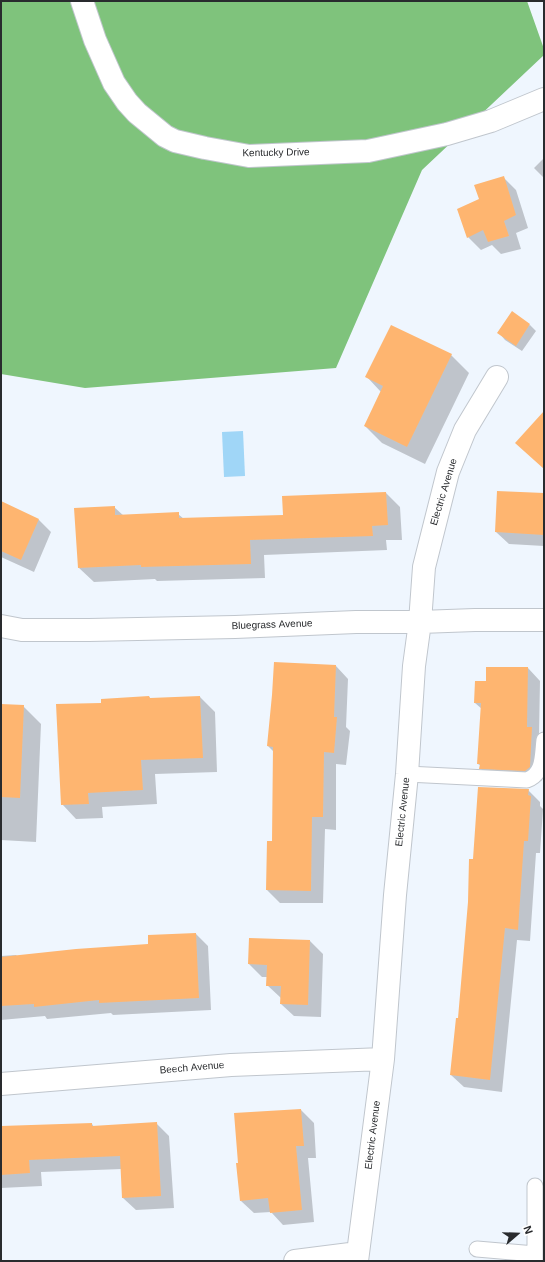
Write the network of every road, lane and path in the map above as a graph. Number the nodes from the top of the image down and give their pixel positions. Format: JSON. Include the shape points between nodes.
{"nodes":[{"id":1,"x":82,"y":1,"type":"edge"},
{"id":2,"x":544,"y":99,"type":"edge"},
{"id":3,"x":497,"y":377,"type":"dead end"},
{"id":4,"x":544,"y":620,"type":"edge"},
{"id":5,"x":420,"y":622,"type":"junction"},
{"id":6,"x":1,"y":626,"type":"edge"},
{"id":7,"x":544,"y":740,"type":"edge"},
{"id":8,"x":407,"y":774,"type":"junction"},
{"id":9,"x":383,"y":1058,"type":"junction"},
{"id":10,"x":1,"y":1084,"type":"edge"},
{"id":11,"x":535,"y":1186,"type":"dead end"},
{"id":12,"x":476,"y":1249,"type":"dead end"},
{"id":13,"x":358,"y":1257,"type":"edge"},
{"id":14,"x":535,"y":1258,"type":"edge"},
{"id":15,"x":295,"y":1261,"type":"edge"}],
"edges":[{"from":1,"to":2,"type":"street","name":"Kentucky Drive","via":[[95,40],[114,83],[127,102],[165,136],[205,148],[249,156],[368,151],[447,134],[491,121]]},
{"from":3,"to":5,"type":"street","name":"Electric Avenue","via":[[465,430],[448,472],[424,567]]},
{"from":4,"to":5,"type":"street","name":"Bluegrass Avenue"},
{"from":5,"to":6,"type":"street","name":"Bluegrass Avenue","via":[[81,630],[22,630]]},
{"from":5,"to":8,"type":"street","name":"Electric Avenue","via":[[414,666]]},
{"from":7,"to":8,"type":"lane","via":[[540,768],[534,778],[527,780]]},
{"from":8,"to":9,"type":"street","name":"Electric Avenue"},
{"from":9,"to":10,"type":"street","name":"Beech Avenue","via":[[231,1065]]},
{"from":9,"to":13,"type":"street","name":"Electric Avenue"},
{"from":11,"to":14,"type":"lane"},
{"from":12,"to":14,"type":"lane"},
{"from":13,"to":15,"type":"street"}]}
